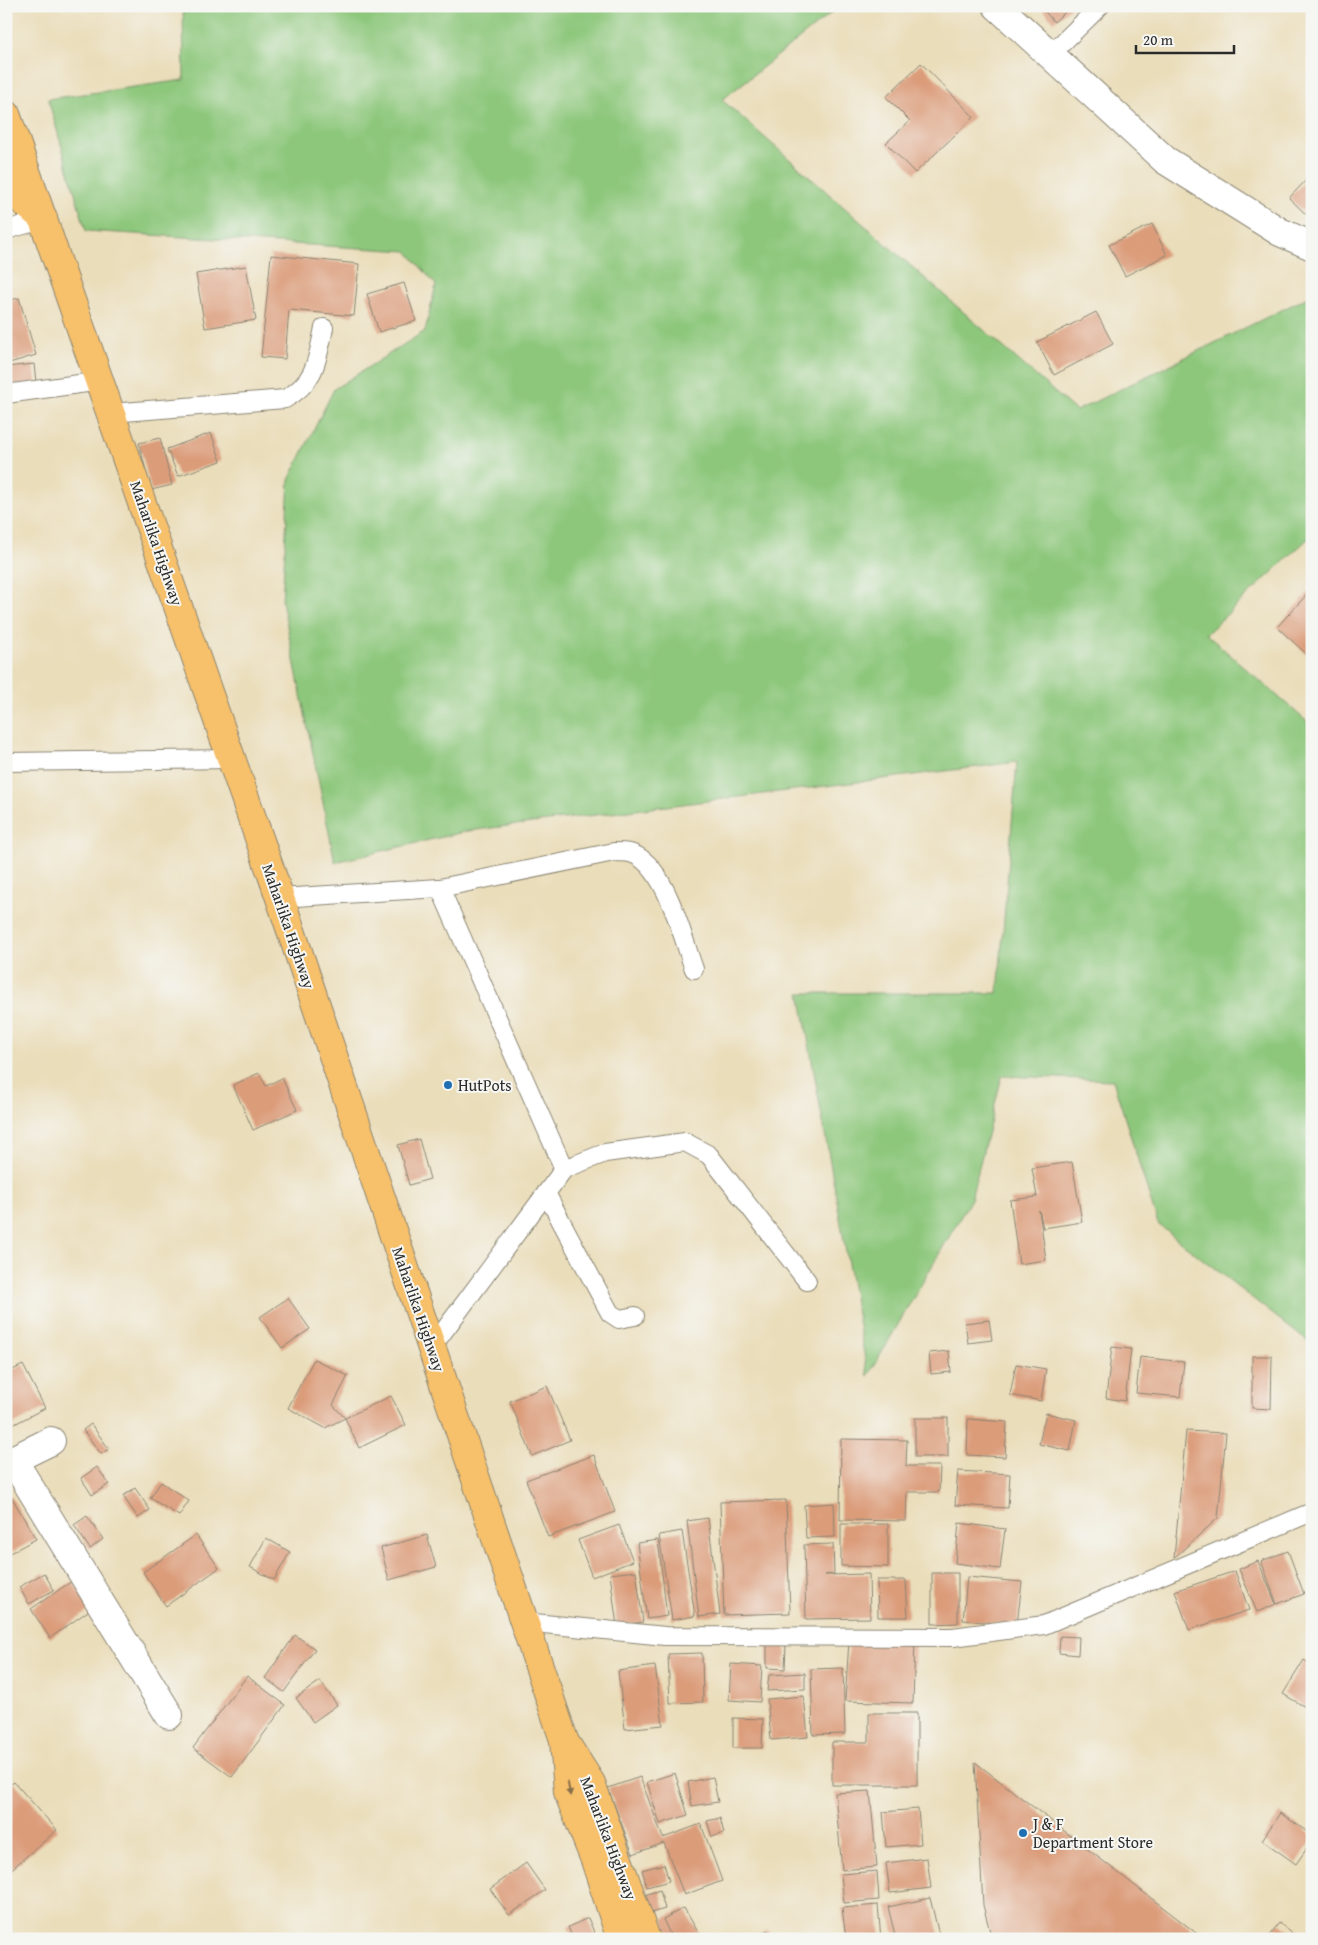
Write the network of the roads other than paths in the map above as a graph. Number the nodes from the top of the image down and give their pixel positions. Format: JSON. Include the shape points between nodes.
{"nodes":[{"id":1,"x":997,"y":6,"type":"edge"},
{"id":2,"x":1100,"y":6,"type":"edge"},
{"id":3,"x":1050,"y":55,"type":"junction"},
{"id":4,"x":6,"y":114,"type":"edge"},
{"id":5,"x":6,"y":187,"type":"edge"},
{"id":6,"x":45,"y":219,"type":"junction"},
{"id":7,"x":6,"y":230,"type":"edge"},
{"id":8,"x":1312,"y":246,"type":"edge"},
{"id":9,"x":324,"y":328,"type":"dead end"},
{"id":10,"x":101,"y":382,"type":"junction"},
{"id":11,"x":6,"y":394,"type":"edge"},
{"id":12,"x":112,"y":413,"type":"junction"},
{"id":13,"x":232,"y":758,"type":"junction"},
{"id":14,"x":6,"y":762,"type":"edge"},
{"id":15,"x":440,"y":888,"type":"junction"},
{"id":16,"x":280,"y":898,"type":"junction"},
{"id":17,"x":694,"y":969,"type":"dead end"},
{"id":18,"x":564,"y":1169,"type":"junction"},
{"id":19,"x":546,"y":1193,"type":"junction"},
{"id":20,"x":807,"y":1281,"type":"dead end"},
{"id":21,"x":635,"y":1316,"type":"dead end"},
{"id":22,"x":432,"y":1347,"type":"junction"},
{"id":23,"x":51,"y":1441,"type":"dead end"},
{"id":24,"x":9,"y":1462,"type":"edge"},
{"id":25,"x":1312,"y":1512,"type":"edge"},
{"id":26,"x":524,"y":1622,"type":"junction"},
{"id":27,"x":169,"y":1715,"type":"dead end"},
{"id":28,"x":564,"y":1740,"type":"junction"},
{"id":29,"x":621,"y":1939,"type":"edge"},
{"id":30,"x":646,"y":1939,"type":"edge"}],
"edges":[{"from":1,"to":3,"type":"street"},
{"from":2,"to":3,"type":"lane"},
{"from":3,"to":8,"type":"street","via":[[1165,160],[1280,232]]},
{"from":4,"to":6,"type":"highway","name":"Maharlika Highway"},
{"from":5,"to":6,"type":"highway"},
{"from":6,"to":7,"type":"lane"},
{"from":6,"to":10,"type":"highway","name":"Maharlika Highway"},
{"from":9,"to":12,"type":"lane","via":[[314,372],[301,390],[285,399]]},
{"from":10,"to":11,"type":"lane"},
{"from":10,"to":12,"type":"highway","name":"Maharlika Highway"},
{"from":12,"to":13,"type":"highway","name":"Maharlika Highway"},
{"from":13,"to":14,"type":"lane"},
{"from":13,"to":16,"type":"highway","name":"Maharlika Highway"},
{"from":15,"to":16,"type":"lane"},
{"from":15,"to":17,"type":"lane","via":[[614,852],[631,853],[648,864],[668,895]]},
{"from":15,"to":18,"type":"lane"},
{"from":16,"to":22,"type":"highway","name":"Maharlika Highway"},
{"from":18,"to":19,"type":"lane"},
{"from":18,"to":20,"type":"lane","via":[[605,1153],[685,1142],[708,1155]]},
{"from":19,"to":21,"type":"lane","via":[[610,1313],[619,1319]]},
{"from":19,"to":22,"type":"lane"},
{"from":22,"to":26,"type":"highway","name":"Maharlika Highway"},
{"from":23,"to":24,"type":"street"},
{"from":24,"to":27,"type":"street"},
{"from":25,"to":26,"type":"lane","via":[[1044,1625],[953,1637],[675,1636]]},
{"from":26,"to":28,"type":"highway","name":"Maharlika Highway"},
{"from":28,"to":29,"type":"highway","name":"Maharlika Highway","one_way":true,"via":[[568,1792]]},
{"from":28,"to":30,"type":"highway","name":"Maharlika Highway","via":[[591,1783]]}]}
